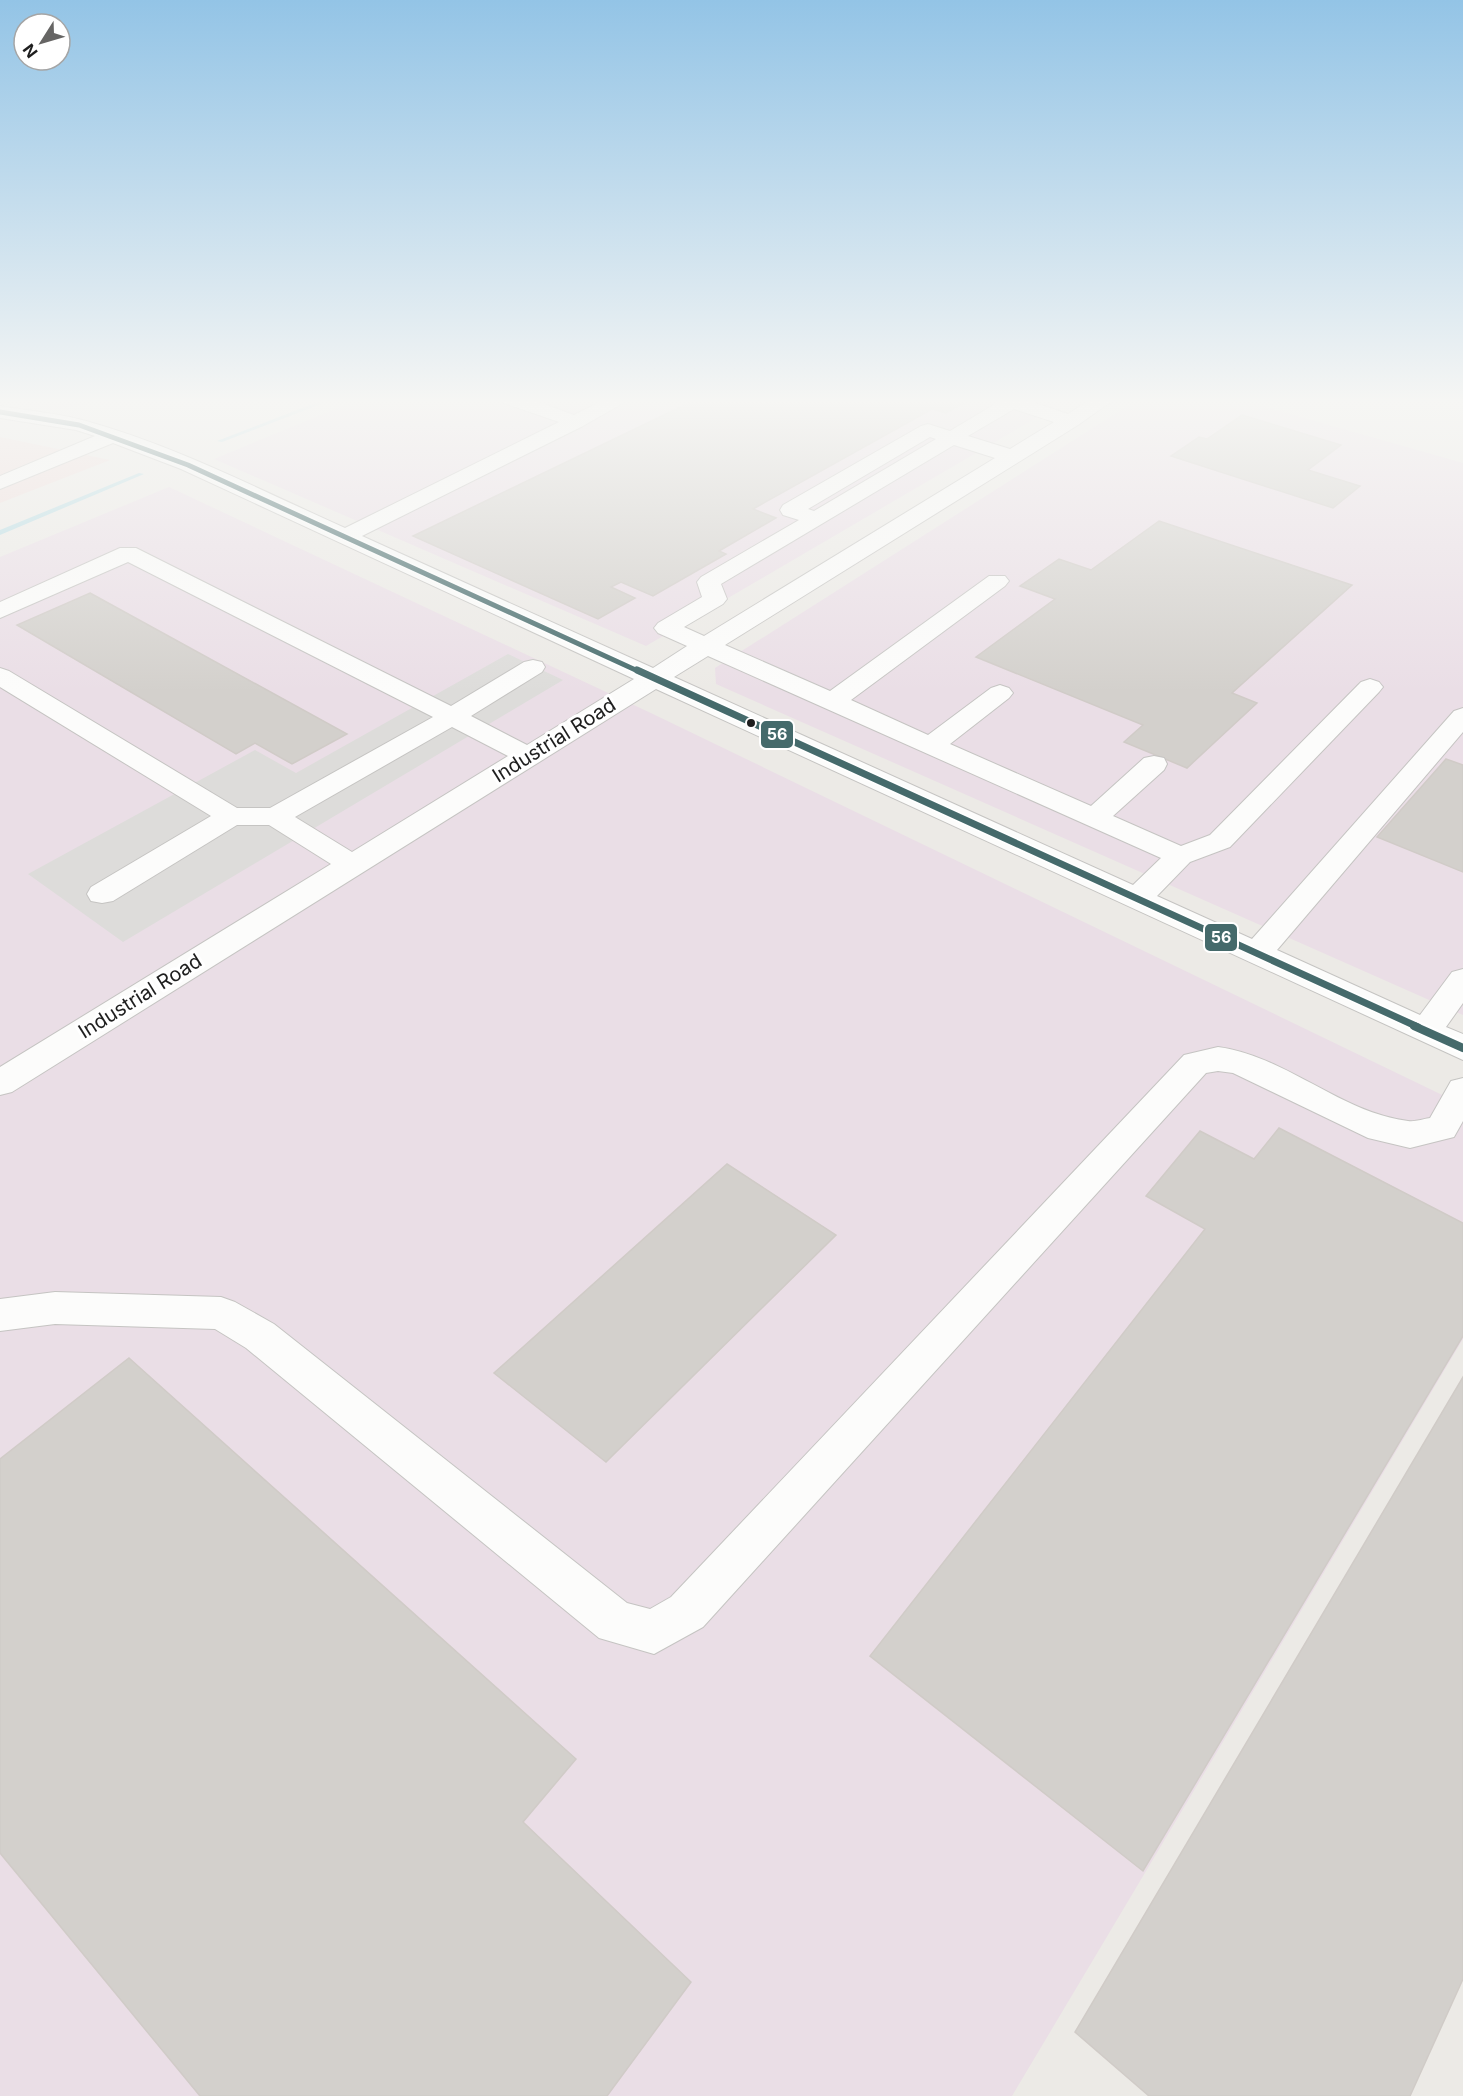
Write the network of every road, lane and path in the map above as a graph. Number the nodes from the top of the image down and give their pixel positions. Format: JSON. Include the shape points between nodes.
{"nodes":[{"id":1,"x":255,"y":496,"type":"edge"},
{"id":2,"x":427,"y":496,"type":"edge"},
{"id":3,"x":855,"y":496,"type":"edge"},
{"id":4,"x":950,"y":496,"type":"edge"},
{"id":5,"x":344,"y":537,"type":"junction"},
{"id":6,"x":997,"y":581,"type":"dead end"},
{"id":7,"x":0,"y":611,"type":"edge"},
{"id":8,"x":706,"y":646,"type":"junction"},
{"id":9,"x":533,"y":667,"type":"dead end"},
{"id":10,"x":0,"y":676,"type":"edge"},
{"id":11,"x":653,"y":678,"type":"junction"},
{"id":12,"x":1370,"y":687,"type":"dead end"},
{"id":13,"x":1000,"y":693,"type":"dead end"},
{"id":14,"x":832,"y":702,"type":"junction"},
{"id":15,"x":1463,"y":716,"type":"edge"},
{"id":16,"x":452,"y":717,"type":"junction"},
{"id":17,"x":930,"y":746,"type":"junction"},
{"id":18,"x":529,"y":756,"type":"junction"},
{"id":19,"x":1154,"y":764,"type":"dead end"},
{"id":20,"x":231,"y":816,"type":"junction"},
{"id":21,"x":275,"y":817,"type":"junction"},
{"id":22,"x":1094,"y":818,"type":"junction"},
{"id":23,"x":1180,"y":856,"type":"junction"},
{"id":24,"x":353,"y":865,"type":"junction"},
{"id":25,"x":102,"y":894,"type":"dead end"},
{"id":26,"x":1136,"y":899,"type":"junction"},
{"id":27,"x":1256,"y":954,"type":"junction"},
{"id":28,"x":1463,"y":980,"type":"edge"},
{"id":29,"x":1425,"y":1031,"type":"junction"},
{"id":30,"x":1463,"y":1048,"type":"edge"},
{"id":31,"x":0,"y":1083,"type":"edge"},
{"id":32,"x":1463,"y":1090,"type":"edge"},
{"id":33,"x":0,"y":1315,"type":"edge"}],
"edges":[{"from":1,"to":5,"type":"street"},
{"from":2,"to":5,"type":"street"},
{"from":3,"to":8,"type":"street","via":[[709,582],[715,598],[666,628]]},
{"from":4,"to":8,"type":"street","name":"Industrial Road"},
{"from":5,"to":11,"type":"street"},
{"from":6,"to":14,"type":"street"},
{"from":7,"to":16,"type":"street","via":[[128,553]]},
{"from":8,"to":11,"type":"street","name":"Industrial Road"},
{"from":8,"to":14,"type":"street"},
{"from":9,"to":16,"type":"street"},
{"from":10,"to":20,"type":"street"},
{"from":11,"to":18,"type":"street","name":"Industrial Road"},
{"from":11,"to":26,"type":"street"},
{"from":12,"to":23,"type":"street","via":[[1220,841]]},
{"from":13,"to":17,"type":"street"},
{"from":14,"to":17,"type":"street"},
{"from":15,"to":27,"type":"street"},
{"from":16,"to":18,"type":"street"},
{"from":16,"to":21,"type":"street"},
{"from":17,"to":22,"type":"street"},
{"from":18,"to":24,"type":"street","name":"Industrial Road"},
{"from":19,"to":22,"type":"street"},
{"from":20,"to":21,"type":"street"},
{"from":20,"to":25,"type":"street"},
{"from":21,"to":24,"type":"street"},
{"from":22,"to":23,"type":"street"},
{"from":23,"to":26,"type":"street"},
{"from":24,"to":31,"type":"street","name":"Industrial Road"},
{"from":26,"to":27,"type":"street"},
{"from":27,"to":29,"type":"street"},
{"from":28,"to":29,"type":"street"},
{"from":29,"to":30,"type":"street"},
{"from":32,"to":33,"type":"street","via":[[1442,1128],[1410,1135],[1368,1125],[1240,1062],[1218,1059],[1196,1064],[687,1612],[654,1632],[615,1622],[260,1336],[221,1314],[55,1308]]}]}
